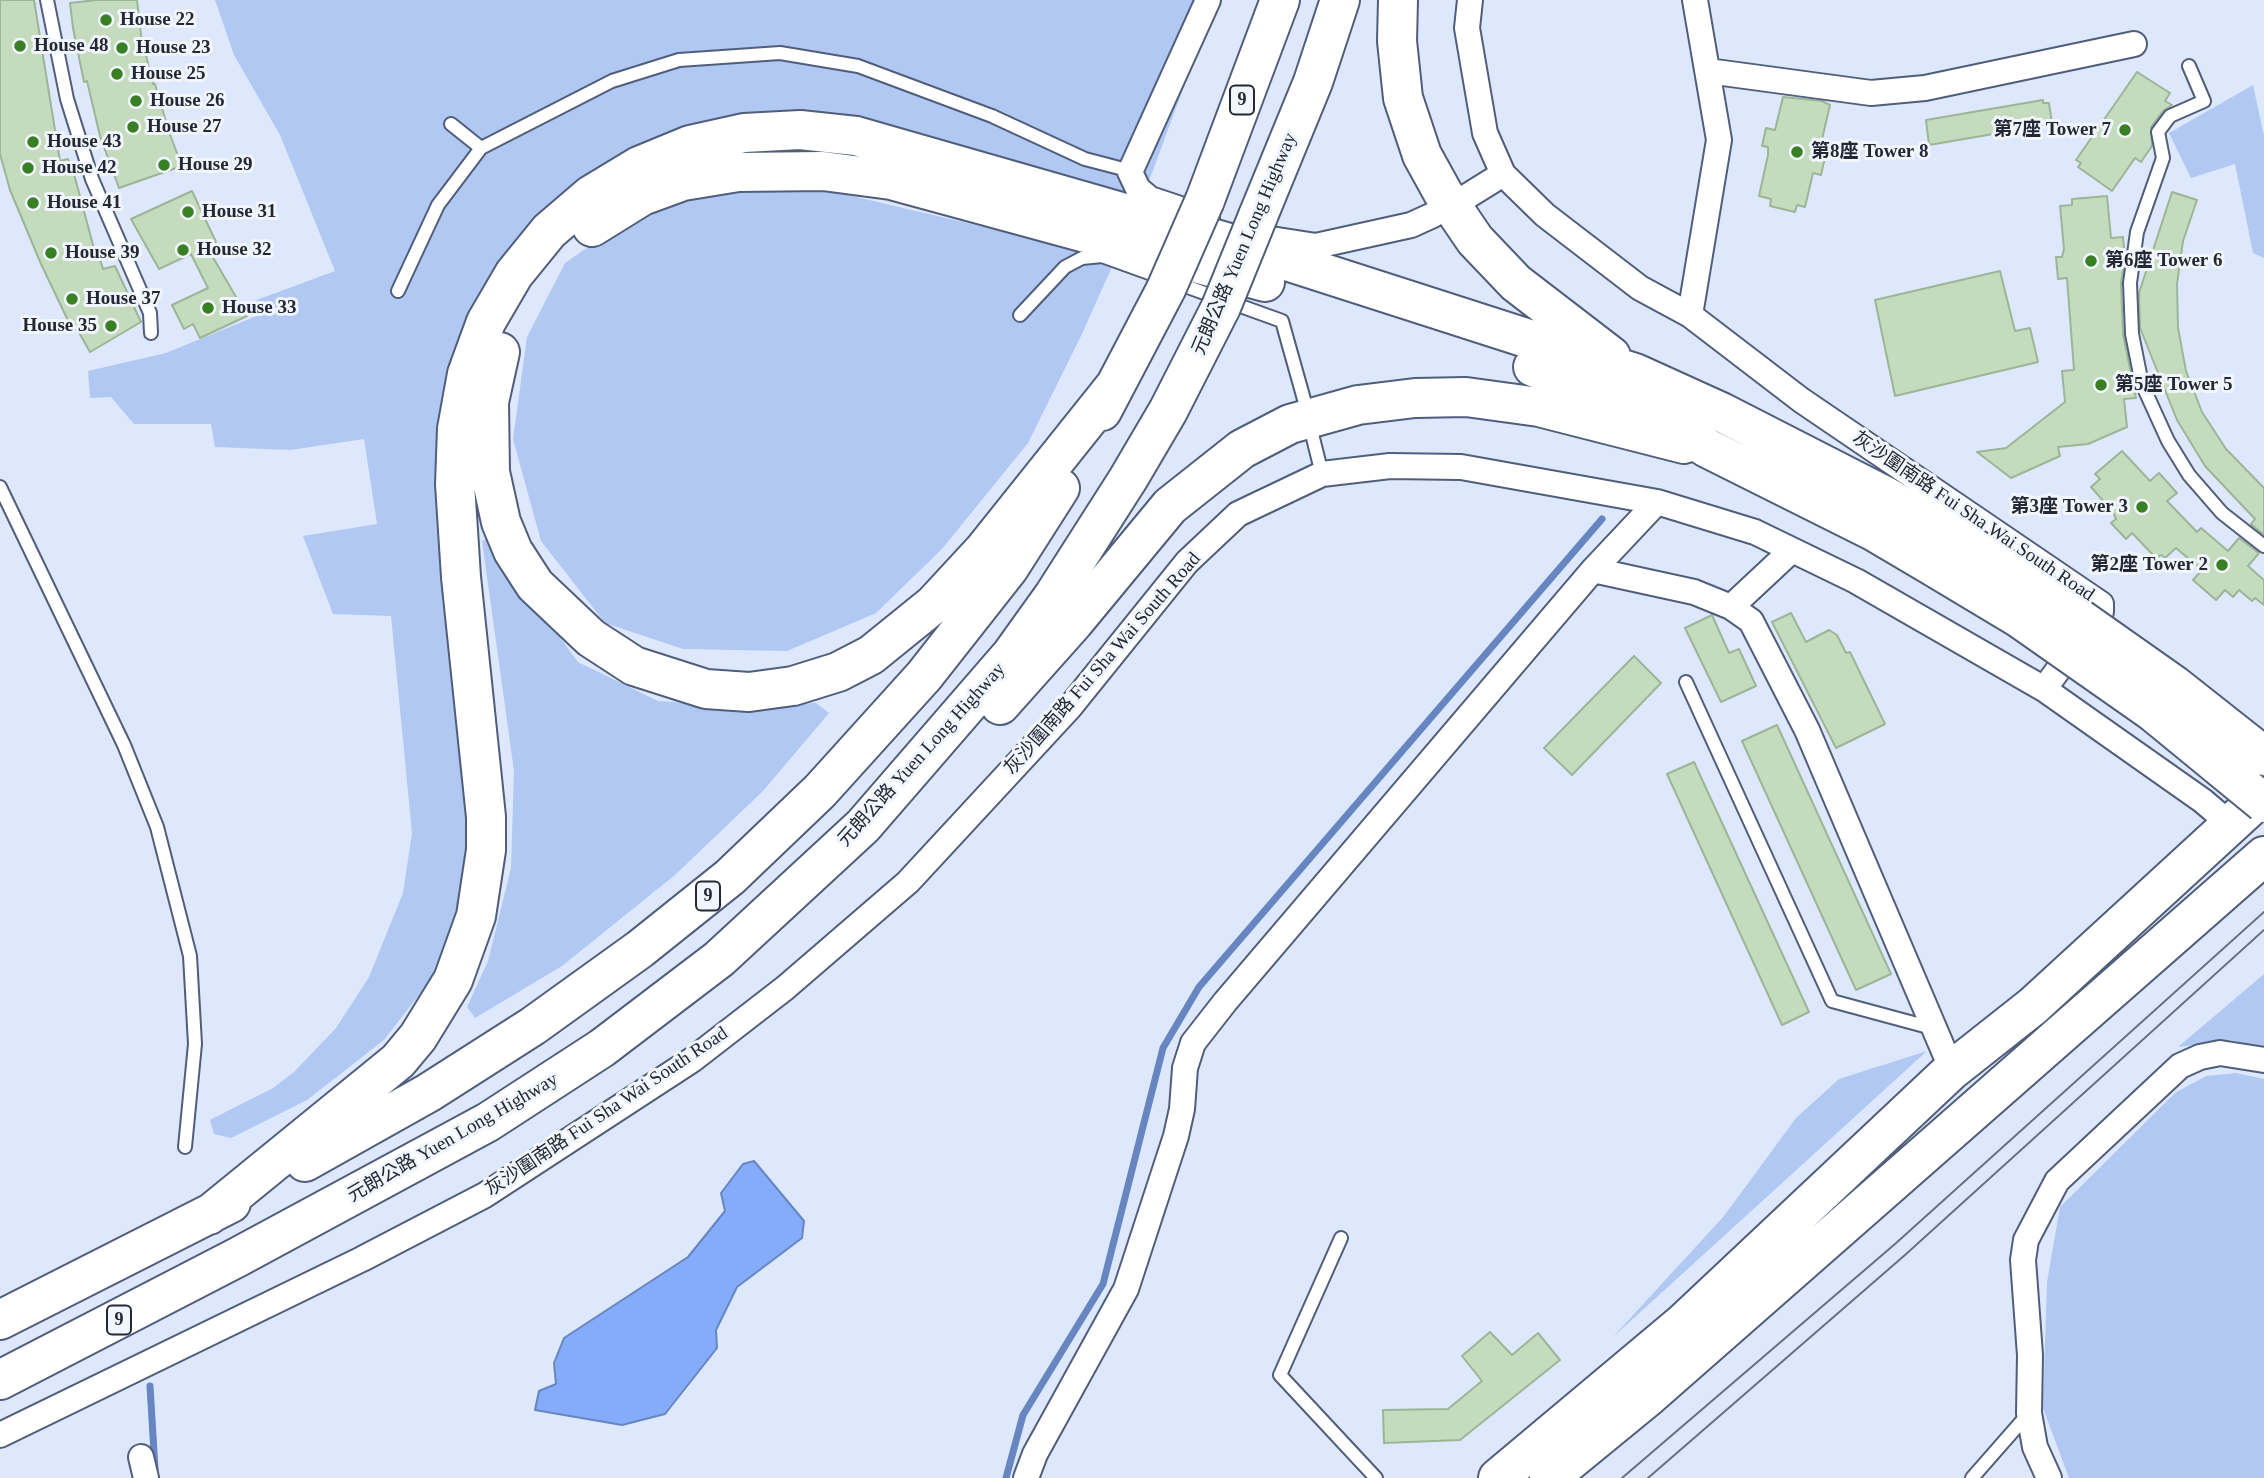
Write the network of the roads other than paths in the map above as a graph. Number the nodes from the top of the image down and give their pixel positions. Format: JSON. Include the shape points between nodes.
{"nodes":[{"id":1,"x":47,"y":0,"type":"edge"},
{"id":2,"x":1208,"y":0,"type":"edge"},
{"id":3,"x":1280,"y":0,"type":"edge"},
{"id":4,"x":1340,"y":0,"type":"edge"},
{"id":5,"x":1398,"y":0,"type":"edge"},
{"id":6,"x":1470,"y":0,"type":"edge"},
{"id":7,"x":1695,"y":0,"type":"edge"},
{"id":8,"x":2134,"y":44,"type":"dead end"},
{"id":9,"x":2189,"y":66,"type":"dead end"},
{"id":10,"x":1707,"y":71,"type":"junction"},
{"id":11,"x":451,"y":124,"type":"dead end"},
{"id":12,"x":481,"y":148,"type":"junction"},
{"id":13,"x":1131,"y":170,"type":"junction"},
{"id":14,"x":1503,"y":174,"type":"junction"},
{"id":15,"x":1458,"y":202,"type":"dead end"},
{"id":16,"x":1433,"y":215,"type":"dead end"},
{"id":17,"x":398,"y":291,"type":"dead end"},
{"id":18,"x":1020,"y":315,"type":"dead end"},
{"id":19,"x":1690,"y":315,"type":"junction"},
{"id":20,"x":151,"y":333,"type":"dead end"},
{"id":21,"x":1635,"y":373,"type":"junction"},
{"id":22,"x":1114,"y":387,"type":"junction"},
{"id":23,"x":1305,"y":403,"type":"dead end"},
{"id":24,"x":1311,"y":430,"type":"dead end"},
{"id":25,"x":1707,"y":449,"type":"junction"},
{"id":26,"x":1322,"y":474,"type":"junction"},
{"id":27,"x":0,"y":487,"type":"edge"},
{"id":28,"x":1657,"y":502,"type":"junction"},
{"id":29,"x":2264,"y":546,"type":"edge"},
{"id":30,"x":1792,"y":550,"type":"junction"},
{"id":31,"x":1950,"y":555,"type":"junction"},
{"id":32,"x":1593,"y":570,"type":"junction"},
{"id":33,"x":1731,"y":607,"type":"junction"},
{"id":34,"x":1686,"y":682,"type":"dead end"},
{"id":35,"x":2044,"y":689,"type":"junction"},
{"id":36,"x":2264,"y":755,"type":"edge"},
{"id":37,"x":2264,"y":793,"type":"edge"},
{"id":38,"x":2264,"y":803,"type":"edge"},
{"id":39,"x":863,"y":826,"type":"junction"},
{"id":40,"x":2247,"y":830,"type":"edge"},
{"id":41,"x":2264,"y":856,"type":"edge"},
{"id":42,"x":1932,"y":1028,"type":"junction"},
{"id":43,"x":2264,"y":1060,"type":"edge"},
{"id":44,"x":1952,"y":1070,"type":"junction"},
{"id":45,"x":185,"y":1147,"type":"dead end"},
{"id":46,"x":209,"y":1215,"type":"junction"},
{"id":47,"x":1341,"y":1238,"type":"dead end"},
{"id":48,"x":0,"y":1321,"type":"edge"},
{"id":49,"x":0,"y":1380,"type":"edge"},
{"id":50,"x":2029,"y":1413,"type":"junction"},
{"id":51,"x":0,"y":1435,"type":"edge"},
{"id":52,"x":1026,"y":1478,"type":"edge"},
{"id":53,"x":1376,"y":1478,"type":"edge"},
{"id":54,"x":1498,"y":1478,"type":"edge"},
{"id":55,"x":1549,"y":1478,"type":"edge"},
{"id":56,"x":1972,"y":1478,"type":"edge"},
{"id":57,"x":2049,"y":1478,"type":"edge"}],
"edges":[{"from":1,"to":20,"type":"lane","via":[[67,99],[92,179],[150,313]]},
{"from":2,"to":13,"type":"street"},
{"from":3,"to":22,"type":"main road","number":"9","bridge":true,"via":[[1205,200],[1166,289]]},
{"from":4,"to":39,"type":"main road","name":"元朗公路 Yuen Long Highway","number":"9","bridge":true,"via":[[1313,82],[1221,307],[1179,391],[1128,479],[1011,655]]},
{"from":5,"to":21,"type":"main road","via":[[1398,58],[1405,107],[1422,155],[1453,210],[1516,283]]},
{"from":6,"to":14,"type":"street","via":[[1467,28],[1485,133]]},
{"from":7,"to":10,"type":"street"},
{"from":8,"to":10,"type":"street","via":[[1926,88],[1871,93]]},
{"from":9,"to":29,"type":"lane","via":[[2204,101],[2170,116],[2158,132],[2163,158],[2137,232],[2130,283],[2132,334],[2143,384],[2175,453],[2222,513]]},
{"from":10,"to":19,"type":"street","via":[[1719,140]]},
{"from":11,"to":12,"type":"lane"},
{"from":12,"to":13,"type":"lane","via":[[612,81],[678,60],[780,54],[858,66],[992,116],[1085,159]]},
{"from":12,"to":17,"type":"lane","via":[[438,205]]},
{"from":13,"to":16,"type":"street","via":[[1138,189],[1150,199],[1287,244],[1327,244],[1411,225]]},
{"from":14,"to":15,"type":"street"},
{"from":14,"to":19,"type":"street","name":"灰沙圍南路 Fui Sha Wai South Road","via":[[1545,215],[1640,288]]},
{"from":18,"to":23,"type":"lane","via":[[1065,267],[1082,258],[1102,256],[1282,321]]},
{"from":19,"to":35,"type":"street","name":"灰沙圍南路 Fui Sha Wai South Road","via":[[1801,400],[2101,604],[2101,612]]},
{"from":21,"to":31,"type":"main road","via":[[1756,429]]},
{"from":21,"to":46,"type":"main road","via":[[1255,251],[856,136],[800,130],[744,133],[690,145],[639,166],[591,195],[549,231],[522,263],[486,322],[467,374],[457,429],[455,484],[486,850],[466,949],[437,1009],[398,1061]]},
{"from":22,"to":25,"type":"main road","via":[[983,551],[934,604],[871,655],[838,672],[793,686],[750,692],[706,689],[653,674],[604,648],[535,585],[513,551],[495,502],[488,417],[496,364],[525,301],[550,267],[585,232],[642,196],[702,177],[775,170],[839,172],[891,180],[1339,303],[1649,410]]},
{"from":22,"to":46,"type":"main road","number":"9","via":[[1078,460],[1009,568],[966,625],[820,791],[730,877],[640,949],[476,1063]]},
{"from":24,"to":26,"type":"lane"},
{"from":25,"to":31,"type":"main road","via":[[1872,531]]},
{"from":25,"to":39,"type":"main road","via":[[1539,407],[1466,397],[1358,405],[1290,424],[1242,449],[1170,506],[983,723]]},
{"from":26,"to":28,"type":"street","name":"灰沙圍南路 Fui Sha Wai South Road","via":[[1390,466],[1461,467]]},
{"from":26,"to":51,"type":"street","name":"灰沙圍南路 Fui Sha Wai South Road","via":[[1238,514],[1187,562],[1070,708],[908,882],[785,988],[692,1060],[485,1195]]},
{"from":27,"to":45,"type":"lane","via":[[124,745],[157,827],[190,956],[195,1044]]},
{"from":28,"to":30,"type":"street","name":"灰沙圍南路 Fui Sha Wai South Road","via":[[1755,532]]},
{"from":28,"to":32,"type":"street"},
{"from":30,"to":33,"type":"street"},
{"from":30,"to":35,"type":"street","name":"灰沙圍南路 Fui Sha Wai South Road","via":[[1856,581]]},
{"from":31,"to":36,"type":"main road","bridge":true,"via":[[2042,592]]},
{"from":31,"to":38,"type":"main road","bridge":true,"via":[[2019,618],[2153,712]]},
{"from":32,"to":33,"type":"street","via":[[1694,592]]},
{"from":32,"to":52,"type":"street","via":[[1194,1043],[1185,1068],[1176,1136],[1126,1289]]},
{"from":33,"to":42,"type":"street","via":[[1751,621],[1807,730]]},
{"from":34,"to":42,"type":"lane","via":[[1832,1001]]},
{"from":35,"to":40,"type":"street"},
{"from":37,"to":40,"type":"main road"},
{"from":39,"to":49,"type":"main road","name":"元朗公路 Yuen Long Highway","number":"9","via":[[719,959],[530,1096],[329,1209]]},
{"from":40,"to":44,"type":"main road","via":[[2178,870],[2033,1006]]},
{"from":41,"to":55,"type":"main road","via":[[1649,1396]]},
{"from":42,"to":44,"type":"street"},
{"from":43,"to":50,"type":"street","via":[[2220,1053],[2180,1066],[2057,1181],[2026,1240],[2023,1260]]},
{"from":44,"to":54,"type":"main road","via":[[1683,1323]]},
{"from":46,"to":48,"type":"main road","number":"9"},
{"from":47,"to":53,"type":"lane","via":[[1280,1375]]},
{"from":50,"to":56,"type":"lane"},
{"from":50,"to":57,"type":"street","via":[[2035,1447]]}]}
